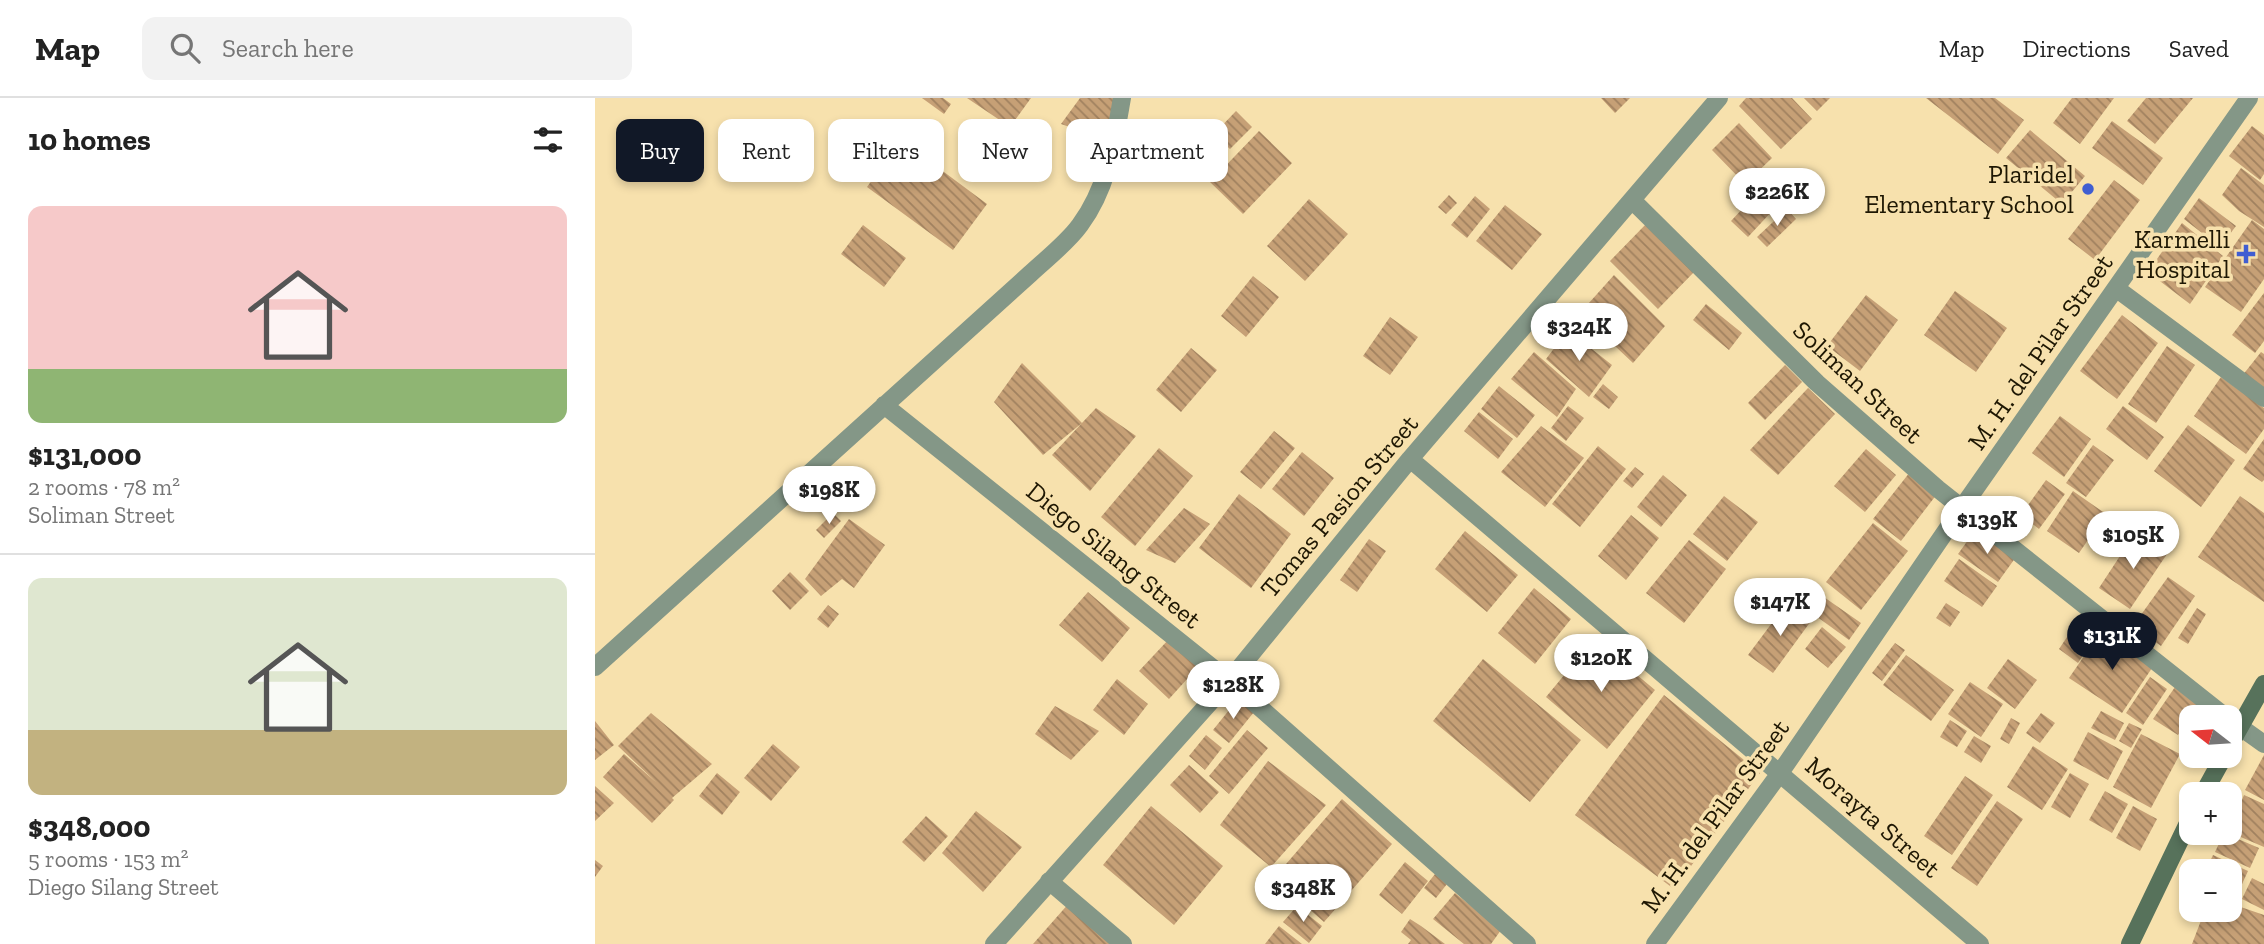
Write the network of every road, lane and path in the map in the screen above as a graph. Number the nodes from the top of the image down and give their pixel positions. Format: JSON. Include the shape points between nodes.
{"nodes":[{"id":1,"x":1122,"y":98,"type":"edge"},
{"id":2,"x":1719,"y":98,"type":"edge"},
{"id":3,"x":2249,"y":98,"type":"edge"},
{"id":4,"x":1632,"y":200,"type":"junction"},
{"id":5,"x":2117,"y":289,"type":"junction"},
{"id":6,"x":2264,"y":398,"type":"edge"},
{"id":7,"x":884,"y":405,"type":"junction"},
{"id":8,"x":1411,"y":459,"type":"junction"},
{"id":9,"x":1961,"y":509,"type":"junction"},
{"id":10,"x":595,"y":667,"type":"edge"},
{"id":11,"x":1229,"y":681,"type":"junction"},
{"id":12,"x":2264,"y":684,"type":"edge"},
{"id":13,"x":2212,"y":705,"type":"edge"},
{"id":14,"x":2242,"y":709,"type":"edge"},
{"id":15,"x":2242,"y":728,"type":"edge"},
{"id":16,"x":2264,"y":744,"type":"edge"},
{"id":17,"x":1780,"y":773,"type":"junction"},
{"id":18,"x":2179,"y":842,"type":"edge"},
{"id":19,"x":1049,"y":881,"type":"junction"},
{"id":20,"x":994,"y":944,"type":"edge"},
{"id":21,"x":1123,"y":944,"type":"edge"},
{"id":22,"x":1527,"y":944,"type":"edge"},
{"id":23,"x":1655,"y":944,"type":"edge"},
{"id":24,"x":1980,"y":944,"type":"edge"},
{"id":25,"x":2130,"y":944,"type":"edge"}],
"edges":[{"from":1,"to":7,"type":"street","via":[[1110,165],[1079,227]]},
{"from":2,"to":4,"type":"street","name":"Tomas Pasion Street"},
{"from":3,"to":5,"type":"street","name":"M. H. del Pilar Street"},
{"from":4,"to":8,"type":"street","name":"Tomas Pasion Street"},
{"from":4,"to":9,"type":"street","name":"Soliman Street","via":[[1817,383]]},
{"from":5,"to":6,"type":"street"},
{"from":5,"to":9,"type":"street","name":"M. H. del Pilar Street"},
{"from":7,"to":10,"type":"street"},
{"from":7,"to":11,"type":"street","name":"Diego Silang Street"},
{"from":8,"to":11,"type":"street","name":"Tomas Pasion Street"},
{"from":8,"to":17,"type":"street","name":"Morayta Street"},
{"from":9,"to":13,"type":"street","name":"Soliman Street"},
{"from":9,"to":17,"type":"street","name":"M. H. del Pilar Street"},
{"from":11,"to":19,"type":"street","name":"Tomas Pasion Street"},
{"from":11,"to":22,"type":"street","name":"Diego Silang Street"},
{"from":12,"to":14,"type":"main road"},
{"from":15,"to":16,"type":"street","name":"Soliman Street"},
{"from":17,"to":23,"type":"street","name":"M. H. del Pilar Street"},
{"from":17,"to":24,"type":"street","name":"Morayta Street"},
{"from":18,"to":25,"type":"main road"},
{"from":19,"to":20,"type":"street","name":"Tomas Pasion Street"},
{"from":19,"to":21,"type":"street"}]}
